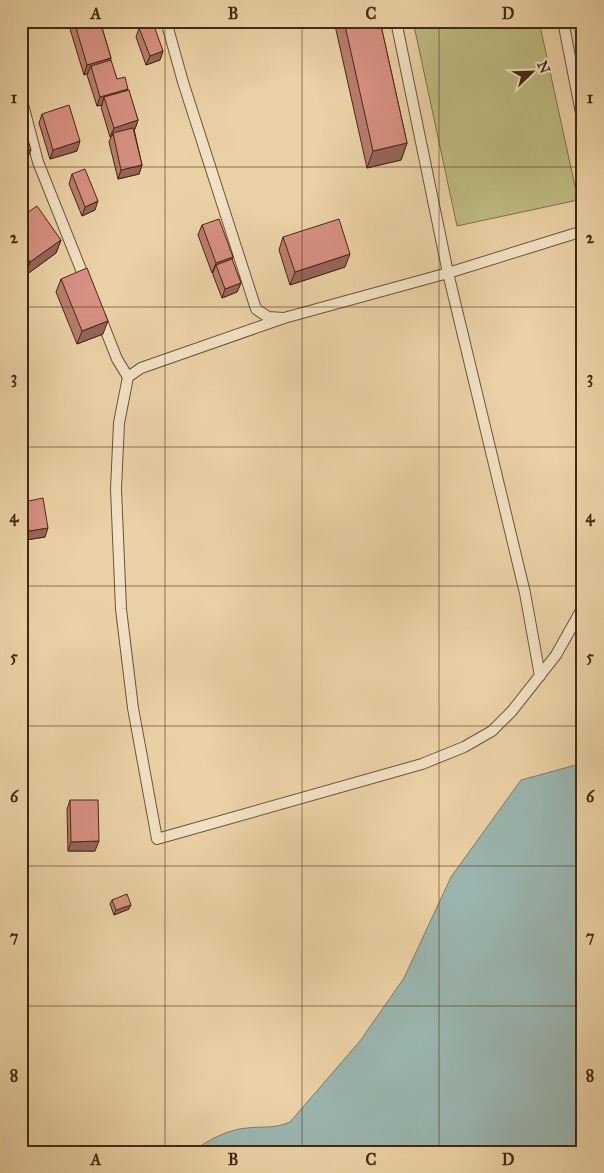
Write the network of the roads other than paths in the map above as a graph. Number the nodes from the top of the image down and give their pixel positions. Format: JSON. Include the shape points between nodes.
{"nodes":[{"id":1,"x":166,"y":21,"type":"edge"},
{"id":2,"x":396,"y":21,"type":"edge"},
{"id":3,"x":563,"y":21,"type":"edge"},
{"id":4,"x":21,"y":97,"type":"edge"},
{"id":5,"x":583,"y":123,"type":"edge"},
{"id":6,"x":583,"y":231,"type":"edge"},
{"id":7,"x":448,"y":273,"type":"junction"},
{"id":8,"x":284,"y":318,"type":"junction"},
{"id":9,"x":128,"y":377,"type":"junction"},
{"id":10,"x":583,"y":607,"type":"edge"},
{"id":11,"x":540,"y":676,"type":"junction"}],
"edges":[{"from":1,"to":8,"type":"lane","via":[[256,309],[268,316]]},
{"from":2,"to":7,"type":"lane"},
{"from":3,"to":5,"type":"lane"},
{"from":4,"to":9,"type":"lane","via":[[38,162],[117,359]]},
{"from":6,"to":7,"type":"lane"},
{"from":7,"to":8,"type":"lane"},
{"from":7,"to":11,"type":"lane","via":[[525,593]]},
{"from":8,"to":9,"type":"lane","via":[[141,368]]},
{"from":9,"to":11,"type":"lane","via":[[118,423],[121,609],[133,708],[157,839],[422,764],[464,747],[492,731],[512,712]]},
{"from":10,"to":11,"type":"lane"}]}
